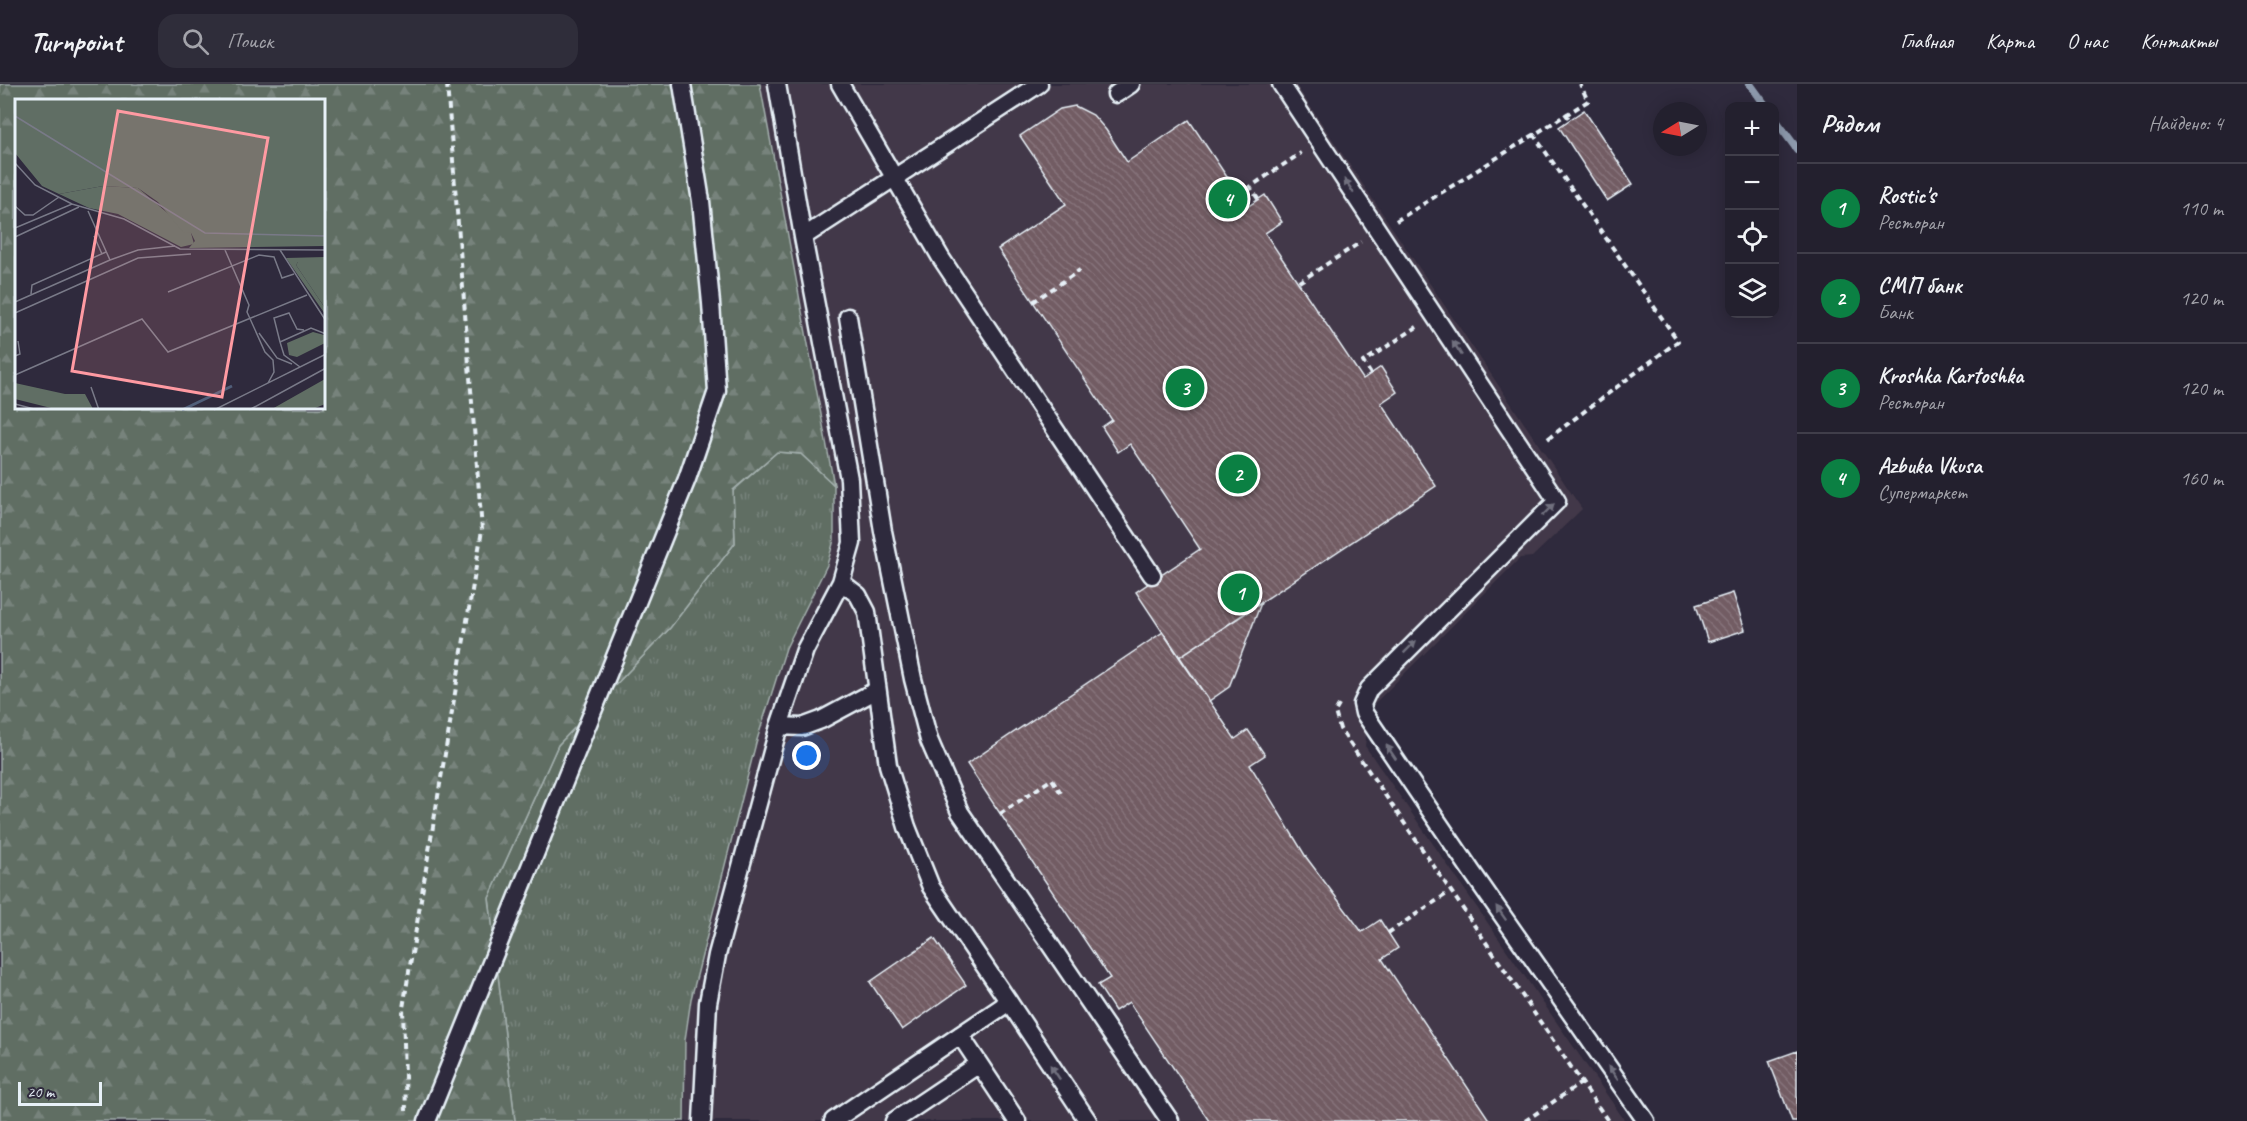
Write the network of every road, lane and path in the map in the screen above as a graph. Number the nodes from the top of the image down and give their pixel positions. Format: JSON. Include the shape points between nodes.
{"nodes":[{"id":1,"x":447,"y":84,"type":"edge"},
{"id":2,"x":682,"y":84,"type":"edge"},
{"id":3,"x":777,"y":84,"type":"edge"},
{"id":4,"x":840,"y":84,"type":"edge"},
{"id":5,"x":1039,"y":84,"type":"edge"},
{"id":6,"x":1131,"y":84,"type":"edge"},
{"id":7,"x":1281,"y":84,"type":"edge"},
{"id":8,"x":1580,"y":84,"type":"edge"},
{"id":9,"x":1116,"y":94,"type":"dead end"},
{"id":10,"x":1565,"y":113,"type":"junction"},
{"id":11,"x":1570,"y":120,"type":"dead end"},
{"id":12,"x":1533,"y":134,"type":"junction"},
{"id":13,"x":1295,"y":157,"type":"dead end"},
{"id":14,"x":894,"y":179,"type":"junction"},
{"id":15,"x":1258,"y":199,"type":"dead end"},
{"id":16,"x":1379,"y":231,"type":"junction"},
{"id":17,"x":803,"y":237,"type":"junction"},
{"id":18,"x":1080,"y":270,"type":"dead end"},
{"id":19,"x":1299,"y":282,"type":"dead end"},
{"id":20,"x":1033,"y":302,"type":"dead end"},
{"id":21,"x":848,"y":317,"type":"dead end"},
{"id":22,"x":1414,"y":328,"type":"dead end"},
{"id":23,"x":1371,"y":374,"type":"dead end"},
{"id":24,"x":1527,"y":454,"type":"junction"},
{"id":25,"x":1152,"y":575,"type":"dead end"},
{"id":26,"x":841,"y":582,"type":"junction"},
{"id":27,"x":877,"y":690,"type":"junction"},
{"id":28,"x":779,"y":726,"type":"junction"},
{"id":29,"x":1061,"y":793,"type":"dead end"},
{"id":30,"x":1000,"y":814,"type":"dead end"},
{"id":31,"x":1451,"y":891,"type":"dead end"},
{"id":32,"x":1389,"y":933,"type":"dead end"},
{"id":33,"x":1009,"y":1002,"type":"junction"},
{"id":34,"x":960,"y":1035,"type":"junction"},
{"id":35,"x":979,"y":1064,"type":"junction"},
{"id":36,"x":1581,"y":1083,"type":"dead end"},
{"id":37,"x":406,"y":1121,"type":"edge"},
{"id":38,"x":427,"y":1121,"type":"edge"},
{"id":39,"x":702,"y":1121,"type":"edge"},
{"id":40,"x":833,"y":1121,"type":"edge"},
{"id":41,"x":894,"y":1121,"type":"edge"},
{"id":42,"x":1017,"y":1121,"type":"edge"},
{"id":43,"x":1088,"y":1121,"type":"edge"},
{"id":44,"x":1170,"y":1121,"type":"edge"},
{"id":45,"x":1524,"y":1121,"type":"edge"},
{"id":46,"x":1646,"y":1121,"type":"edge"}],
"edges":[{"from":1,"to":37,"type":"path","via":[[482,530],[403,1008]]},
{"from":2,"to":38,"type":"lane","via":[[701,201],[717,391],[687,479]]},
{"from":3,"to":17,"type":"lane"},
{"from":4,"to":14,"type":"lane"},
{"from":5,"to":14,"type":"lane"},
{"from":6,"to":9,"type":"lane"},
{"from":16,"to":7,"type":"lane","one_way":true},
{"from":8,"to":10,"type":"path","via":[[1588,101]]},
{"from":10,"to":11,"type":"path"},
{"from":10,"to":12,"type":"path"},
{"from":12,"to":16,"type":"path"},
{"from":12,"to":24,"type":"path","via":[[1678,341]]},
{"from":13,"to":15,"type":"path","via":[[1250,187]]},
{"from":14,"to":17,"type":"lane"},
{"from":14,"to":25,"type":"lane","via":[[941,258]]},
{"from":16,"to":19,"type":"path"},
{"from":24,"to":16,"type":"lane","one_way":true},
{"from":17,"to":26,"type":"lane","via":[[849,479],[852,543]]},
{"from":18,"to":20,"type":"path"},
{"from":21,"to":44,"type":"lane","via":[[883,531],[929,740],[960,812]]},
{"from":22,"to":23,"type":"path","via":[[1363,362]]},
{"from":46,"to":24,"type":"lane","one_way":true,"via":[[1369,721],[1362,704],[1369,689],[1557,501]]},
{"from":26,"to":27,"type":"lane","via":[[858,595],[867,612]]},
{"from":26,"to":28,"type":"lane","via":[[805,650]]},
{"from":27,"to":28,"type":"lane","via":[[802,727]]},
{"from":27,"to":33,"type":"lane","via":[[888,765],[931,887]]},
{"from":28,"to":39,"type":"lane","via":[[717,955],[708,1003]]},
{"from":29,"to":30,"type":"path","via":[[1052,779]]},
{"from":31,"to":32,"type":"path"},
{"from":33,"to":34,"type":"lane"},
{"from":43,"to":33,"type":"lane","one_way":true},
{"from":34,"to":35,"type":"lane"},
{"from":34,"to":40,"type":"lane"},
{"from":35,"to":41,"type":"lane"},
{"from":35,"to":42,"type":"lane"},
{"from":36,"to":45,"type":"path"}]}
